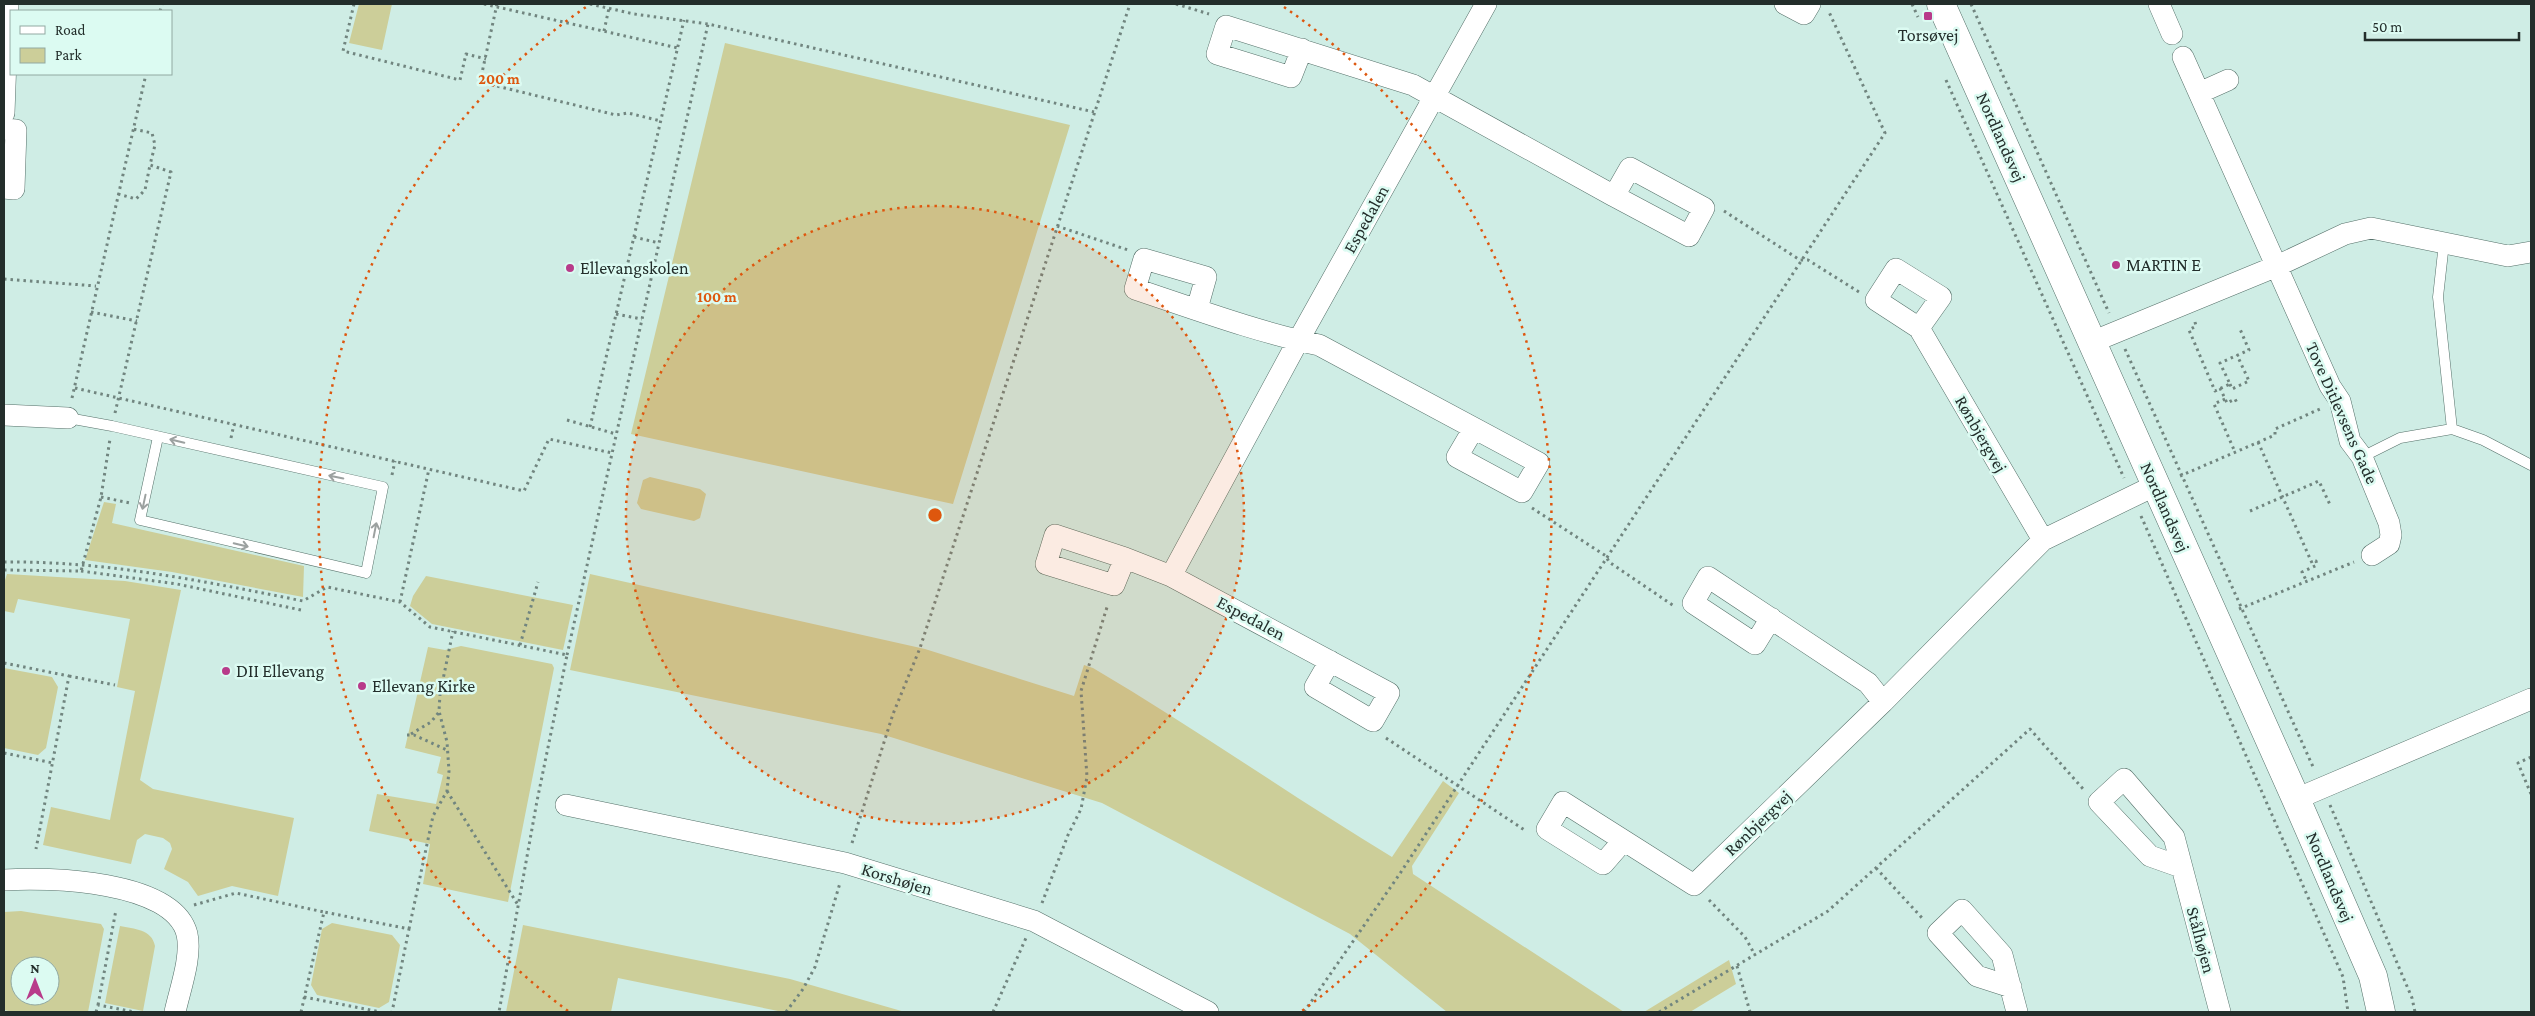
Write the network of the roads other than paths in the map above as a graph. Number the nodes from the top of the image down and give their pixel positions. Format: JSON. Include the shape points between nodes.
{"nodes":[{"id":1,"x":8,"y":4,"type":"edge"},
{"id":2,"x":1486,"y":4,"type":"edge"},
{"id":3,"x":1785,"y":4,"type":"edge"},
{"id":4,"x":1810,"y":4,"type":"edge"},
{"id":5,"x":1941,"y":4,"type":"edge"},
{"id":6,"x":2158,"y":4,"type":"edge"},
{"id":7,"x":2172,"y":34,"type":"dead end"},
{"id":8,"x":1302,"y":49,"type":"junction"},
{"id":9,"x":2183,"y":57,"type":"dead end"},
{"id":10,"x":2228,"y":80,"type":"dead end"},
{"id":11,"x":2199,"y":93,"type":"junction"},
{"id":12,"x":1434,"y":96,"type":"junction"},
{"id":13,"x":4,"y":113,"type":"edge"},
{"id":14,"x":4,"y":129,"type":"edge"},
{"id":15,"x":4,"y":188,"type":"edge"},
{"id":16,"x":1614,"y":196,"type":"junction"},
{"id":17,"x":2444,"y":242,"type":"junction"},
{"id":18,"x":2531,"y":252,"type":"edge"},
{"id":19,"x":2277,"y":266,"type":"junction"},
{"id":20,"x":1197,"y":309,"type":"junction"},
{"id":21,"x":1919,"y":328,"type":"junction"},
{"id":22,"x":1298,"y":341,"type":"junction"},
{"id":23,"x":2092,"y":342,"type":"junction"},
{"id":24,"x":4,"y":415,"type":"edge"},
{"id":25,"x":68,"y":418,"type":"joint"},
{"id":26,"x":1474,"y":428,"type":"junction"},
{"id":27,"x":2452,"y":429,"type":"junction"},
{"id":28,"x":158,"y":437,"type":"junction"},
{"id":29,"x":2362,"y":457,"type":"junction"},
{"id":30,"x":2531,"y":465,"type":"edge"},
{"id":31,"x":2156,"y":486,"type":"junction"},
{"id":32,"x":2043,"y":540,"type":"junction"},
{"id":33,"x":2372,"y":554,"type":"road end"},
{"id":34,"x":1125,"y":558,"type":"junction"},
{"id":35,"x":1171,"y":576,"type":"junction"},
{"id":36,"x":1771,"y":618,"type":"junction"},
{"id":37,"x":1330,"y":661,"type":"junction"},
{"id":38,"x":2531,"y":699,"type":"edge"},
{"id":39,"x":1883,"y":702,"type":"junction"},
{"id":40,"x":2296,"y":799,"type":"junction"},
{"id":41,"x":566,"y":805,"type":"dead end"},
{"id":42,"x":1623,"y":841,"type":"junction"},
{"id":43,"x":2181,"y":867,"type":"junction"},
{"id":44,"x":4,"y":880,"type":"edge"},
{"id":45,"x":2011,"y":987,"type":"junction"},
{"id":46,"x":175,"y":1012,"type":"edge"},
{"id":47,"x":1208,"y":1012,"type":"edge"},
{"id":48,"x":2017,"y":1012,"type":"edge"},
{"id":49,"x":2220,"y":1012,"type":"edge"},
{"id":50,"x":2381,"y":1012,"type":"edge"}],
"edges":[{"from":1,"to":13,"type":"street"},
{"from":2,"to":12,"type":"street","name":"Espedalen"},
{"from":3,"to":4,"type":"street","via":[[1804,14]]},
{"from":5,"to":23,"type":"street","name":"Nordlandsvej"},
{"from":6,"to":7,"type":"street"},
{"from":8,"to":8,"type":"street","via":[[1291,76],[1217,54],[1226,26]]},
{"from":8,"to":12,"type":"street"},
{"from":9,"to":11,"type":"street","name":"Tove Ditlevsens Gade"},
{"from":10,"to":11,"type":"street"},
{"from":11,"to":19,"type":"street","name":"Tove Ditlevsens Gade"},
{"from":12,"to":16,"type":"street"},
{"from":12,"to":22,"type":"street","name":"Espedalen"},
{"from":14,"to":15,"type":"street","via":[[16,130],[14,189]]},
{"from":16,"to":16,"type":"street","via":[[1630,168],[1704,208],[1688,236]]},
{"from":17,"to":18,"type":"street","via":[[2508,256]]},
{"from":17,"to":19,"type":"street","via":[[2371,228],[2345,234]]},
{"from":17,"to":27,"type":"lane","via":[[2438,297]]},
{"from":19,"to":23,"type":"street"},
{"from":19,"to":29,"type":"street","name":"Tove Ditlevsens Gade","via":[[2330,386],[2342,405],[2350,441]]},
{"from":20,"to":20,"type":"street","via":[[1135,289],[1144,259],[1206,277]]},
{"from":20,"to":22,"type":"street"},
{"from":21,"to":21,"type":"street","name":"Rønbjergvej","via":[[1876,300],[1896,269],[1941,298]]},
{"from":21,"to":32,"type":"street","name":"Rønbjergvej"},
{"from":22,"to":26,"type":"street","via":[[1320,345]]},
{"from":22,"to":35,"type":"street","name":"Espedalen"},
{"from":23,"to":31,"type":"street","name":"Nordlandsvej"},
{"from":24,"to":25,"type":"street"},
{"from":25,"to":28,"type":"lane"},
{"from":26,"to":26,"type":"street","via":[[1457,457],[1522,492],[1539,463]]},
{"from":27,"to":29,"type":"lane","via":[[2400,438]]},
{"from":27,"to":30,"type":"lane","via":[[2483,440]]},
{"from":28,"to":28,"type":"lane","one_way":true,"via":[[140,520],[366,573],[384,487]]},
{"from":29,"to":33,"type":"street","name":"Tove Ditlevsens Gade","via":[[2392,535],[2386,547]]},
{"from":31,"to":32,"type":"street","name":"Rønbjergvej"},
{"from":31,"to":40,"type":"street","name":"Nordlandsvej"},
{"from":32,"to":39,"type":"street","name":"Rønbjergvej"},
{"from":34,"to":34,"type":"street","name":"Espedalen","via":[[1055,535],[1046,564],[1114,585]]},
{"from":34,"to":35,"type":"street","name":"Espedalen"},
{"from":35,"to":37,"type":"street","name":"Espedalen"},
{"from":36,"to":36,"type":"street","via":[[1708,577],[1693,603],[1755,644]]},
{"from":36,"to":39,"type":"street","via":[[1868,683]]},
{"from":37,"to":37,"type":"street","name":"Espedalen","via":[[1389,693],[1372,721],[1315,688]]},
{"from":38,"to":40,"type":"street"},
{"from":39,"to":42,"type":"street","name":"Rønbjergvej","via":[[1694,885]]},
{"from":40,"to":50,"type":"street","name":"Nordlandsvej","via":[[2373,976]]},
{"from":41,"to":47,"type":"street","name":"Korshøjen","via":[[845,863],[1034,921]]},
{"from":42,"to":42,"type":"street","via":[[1564,802],[1547,829],[1603,864]]},
{"from":43,"to":43,"type":"street","name":"Stålhøjen","via":[[2174,837],[2124,779],[2099,802],[2150,856]]},
{"from":43,"to":49,"type":"street","name":"Stålhøjen"},
{"from":44,"to":46,"type":"street","via":[[70,881],[119,890],[157,900],[176,914],[187,933],[188,944]]},
{"from":45,"to":45,"type":"street","via":[[2002,955],[1962,910],[1938,933],[1977,976]]},
{"from":45,"to":48,"type":"street"}]}
